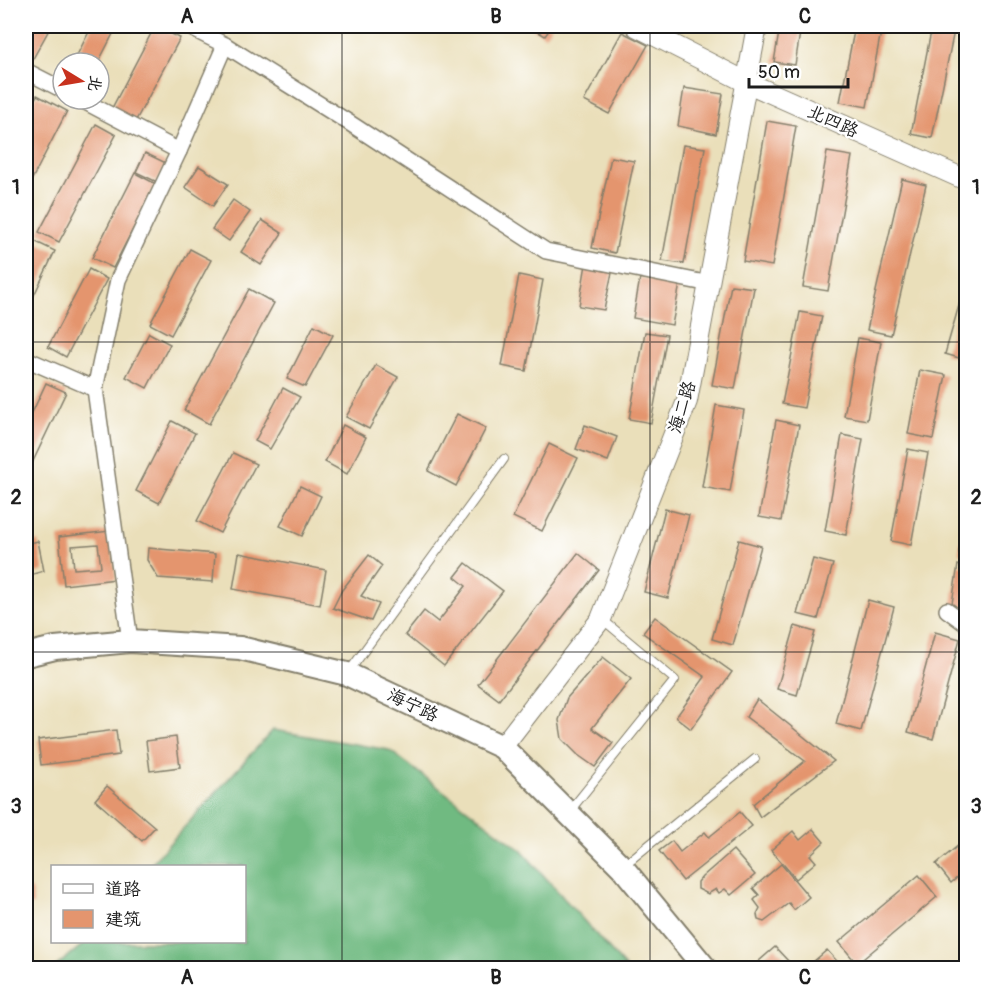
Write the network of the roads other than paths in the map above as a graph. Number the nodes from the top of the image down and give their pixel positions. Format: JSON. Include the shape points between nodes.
{"nodes":[{"id":1,"x":187,"y":26,"type":"edge"},
{"id":2,"x":636,"y":26,"type":"edge"},
{"id":3,"x":757,"y":26,"type":"edge"},
{"id":4,"x":225,"y":45,"type":"junction"},
{"id":5,"x":26,"y":71,"type":"edge"},
{"id":6,"x":746,"y":82,"type":"junction"},
{"id":7,"x":51,"y":84,"type":"edge"},
{"id":8,"x":103,"y":111,"type":"edge"},
{"id":9,"x":179,"y":151,"type":"junction"},
{"id":10,"x":966,"y":180,"type":"edge"},
{"id":11,"x":710,"y":284,"type":"junction"},
{"id":12,"x":26,"y":359,"type":"edge"},
{"id":13,"x":95,"y":389,"type":"junction"},
{"id":14,"x":504,"y":459,"type":"dead end"},
{"id":15,"x":947,"y":610,"type":"dead end"},
{"id":16,"x":601,"y":618,"type":"junction"},
{"id":17,"x":966,"y":624,"type":"edge"},
{"id":18,"x":130,"y":641,"type":"junction"},
{"id":19,"x":26,"y":655,"type":"edge"},
{"id":20,"x":347,"y":674,"type":"junction"},
{"id":21,"x":502,"y":747,"type":"junction"},
{"id":22,"x":755,"y":759,"type":"dead end"},
{"id":23,"x":569,"y":812,"type":"junction"},
{"id":24,"x":622,"y":867,"type":"junction"},
{"id":25,"x":705,"y":969,"type":"edge"}],
"edges":[{"from":1,"to":4,"type":"street"},
{"from":2,"to":6,"type":"street","name":"北四路"},
{"from":3,"to":6,"type":"street","name":"海二路"},
{"from":4,"to":9,"type":"street"},
{"from":4,"to":11,"type":"street","via":[[546,251]]},
{"from":5,"to":7,"type":"street"},
{"from":6,"to":10,"type":"street","name":"北四路"},
{"from":6,"to":11,"type":"street","name":"海二路"},
{"from":8,"to":9,"type":"street"},
{"from":9,"to":13,"type":"street","via":[[118,280]]},
{"from":11,"to":16,"type":"street","name":"海二路","via":[[687,401]]},
{"from":12,"to":13,"type":"street"},
{"from":13,"to":18,"type":"street"},
{"from":14,"to":20,"type":"lane"},
{"from":15,"to":17,"type":"street"},
{"from":16,"to":21,"type":"street","name":"海二路"},
{"from":16,"to":23,"type":"lane","via":[[675,680]]},
{"from":18,"to":19,"type":"main road","name":"海宁路","via":[[55,648]]},
{"from":18,"to":20,"type":"main road","name":"海宁路","via":[[240,648]]},
{"from":20,"to":21,"type":"main road","name":"海宁路"},
{"from":21,"to":23,"type":"main road","name":"海宁路"},
{"from":22,"to":24,"type":"lane"},
{"from":23,"to":24,"type":"main road","name":"海宁路"},
{"from":24,"to":25,"type":"main road","name":"海宁路"}]}
